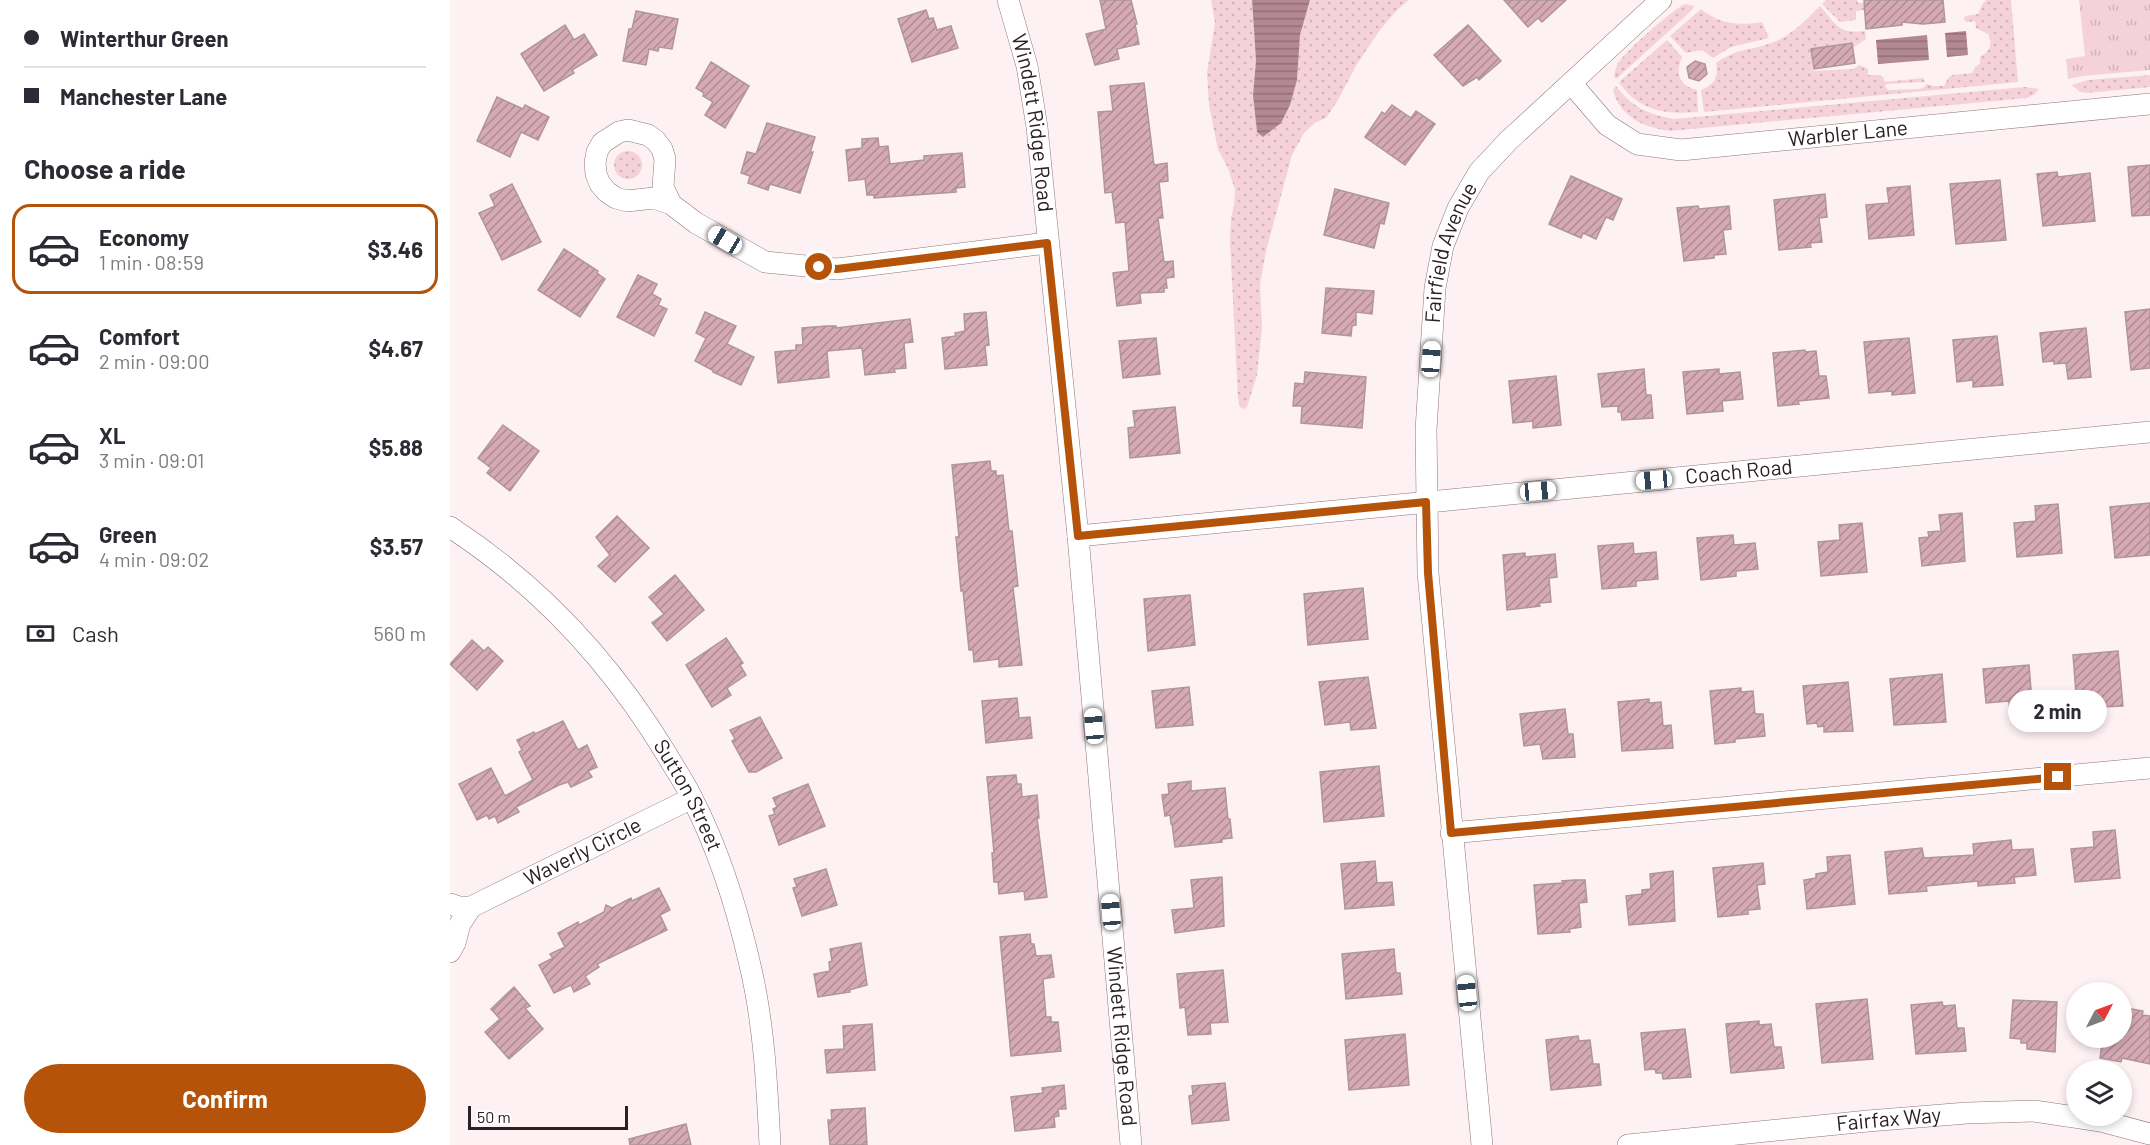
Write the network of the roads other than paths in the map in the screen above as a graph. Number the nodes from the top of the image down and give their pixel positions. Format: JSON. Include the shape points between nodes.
{"nodes":[{"id":1,"x":1008,"y":0,"type":"edge"},
{"id":2,"x":1661,"y":0,"type":"edge"},
{"id":3,"x":1570,"y":82,"type":"junction"},
{"id":4,"x":2150,"y":104,"type":"edge"},
{"id":5,"x":671,"y":204,"type":"dead end"},
{"id":6,"x":1047,"y":243,"type":"junction"},
{"id":7,"x":2150,"y":432,"type":"edge"},
{"id":8,"x":1426,"y":502,"type":"junction"},
{"id":9,"x":450,"y":527,"type":"edge"},
{"id":10,"x":1078,"y":536,"type":"junction"},
{"id":11,"x":2150,"y":768,"type":"edge"},
{"id":12,"x":692,"y":798,"type":"junction"},
{"id":13,"x":1451,"y":833,"type":"junction"},
{"id":14,"x":460,"y":905,"type":"edge"},
{"id":15,"x":450,"y":952,"type":"edge"},
{"id":16,"x":2150,"y":1134,"type":"edge"},
{"id":17,"x":770,"y":1145,"type":"edge"},
{"id":18,"x":1131,"y":1145,"type":"edge"},
{"id":19,"x":1482,"y":1145,"type":"edge"},
{"id":20,"x":1628,"y":1145,"type":"edge"}],
"edges":[{"from":1,"to":6,"type":"street","name":"Windett Ridge Road","via":[[1029,76]]},
{"from":2,"to":3,"type":"street","name":"Fairfield Avenue"},
{"from":3,"to":4,"type":"street","name":"Warbler Lane","via":[[1607,125],[1637,144],[1681,150]]},
{"from":3,"to":8,"type":"street","name":"Fairfield Avenue","via":[[1479,172],[1458,208],[1443,246],[1435,288],[1426,418]]},
{"from":5,"to":6,"type":"street","via":[[696,223],[765,262],[837,269]]},
{"from":6,"to":10,"type":"street","name":"Windett Ridge Road"},
{"from":7,"to":8,"type":"street","name":"Coach Road"},
{"from":8,"to":10,"type":"street","name":"Coach Road"},
{"from":8,"to":13,"type":"street","name":"Fairfield Avenue","via":[[1428,573]]},
{"from":9,"to":12,"type":"street","name":"Sutton Street","via":[[543,600],[579,636],[650,728]]},
{"from":10,"to":18,"type":"street","name":"Windett Ridge Road"},
{"from":11,"to":13,"type":"street"},
{"from":12,"to":14,"type":"street","name":"Waverly Circle"},
{"from":12,"to":17,"type":"street","name":"Sutton Street","via":[[727,881],[750,965],[765,1052]]},
{"from":13,"to":19,"type":"street","name":"Fairfield Avenue"},
{"from":14,"to":15,"type":"street","name":"Waverly Circle","via":[[460,924]]},
{"from":16,"to":20,"type":"street","name":"Fairfax Way","via":[[2101,1121],[2034,1111],[1868,1121]]}]}
